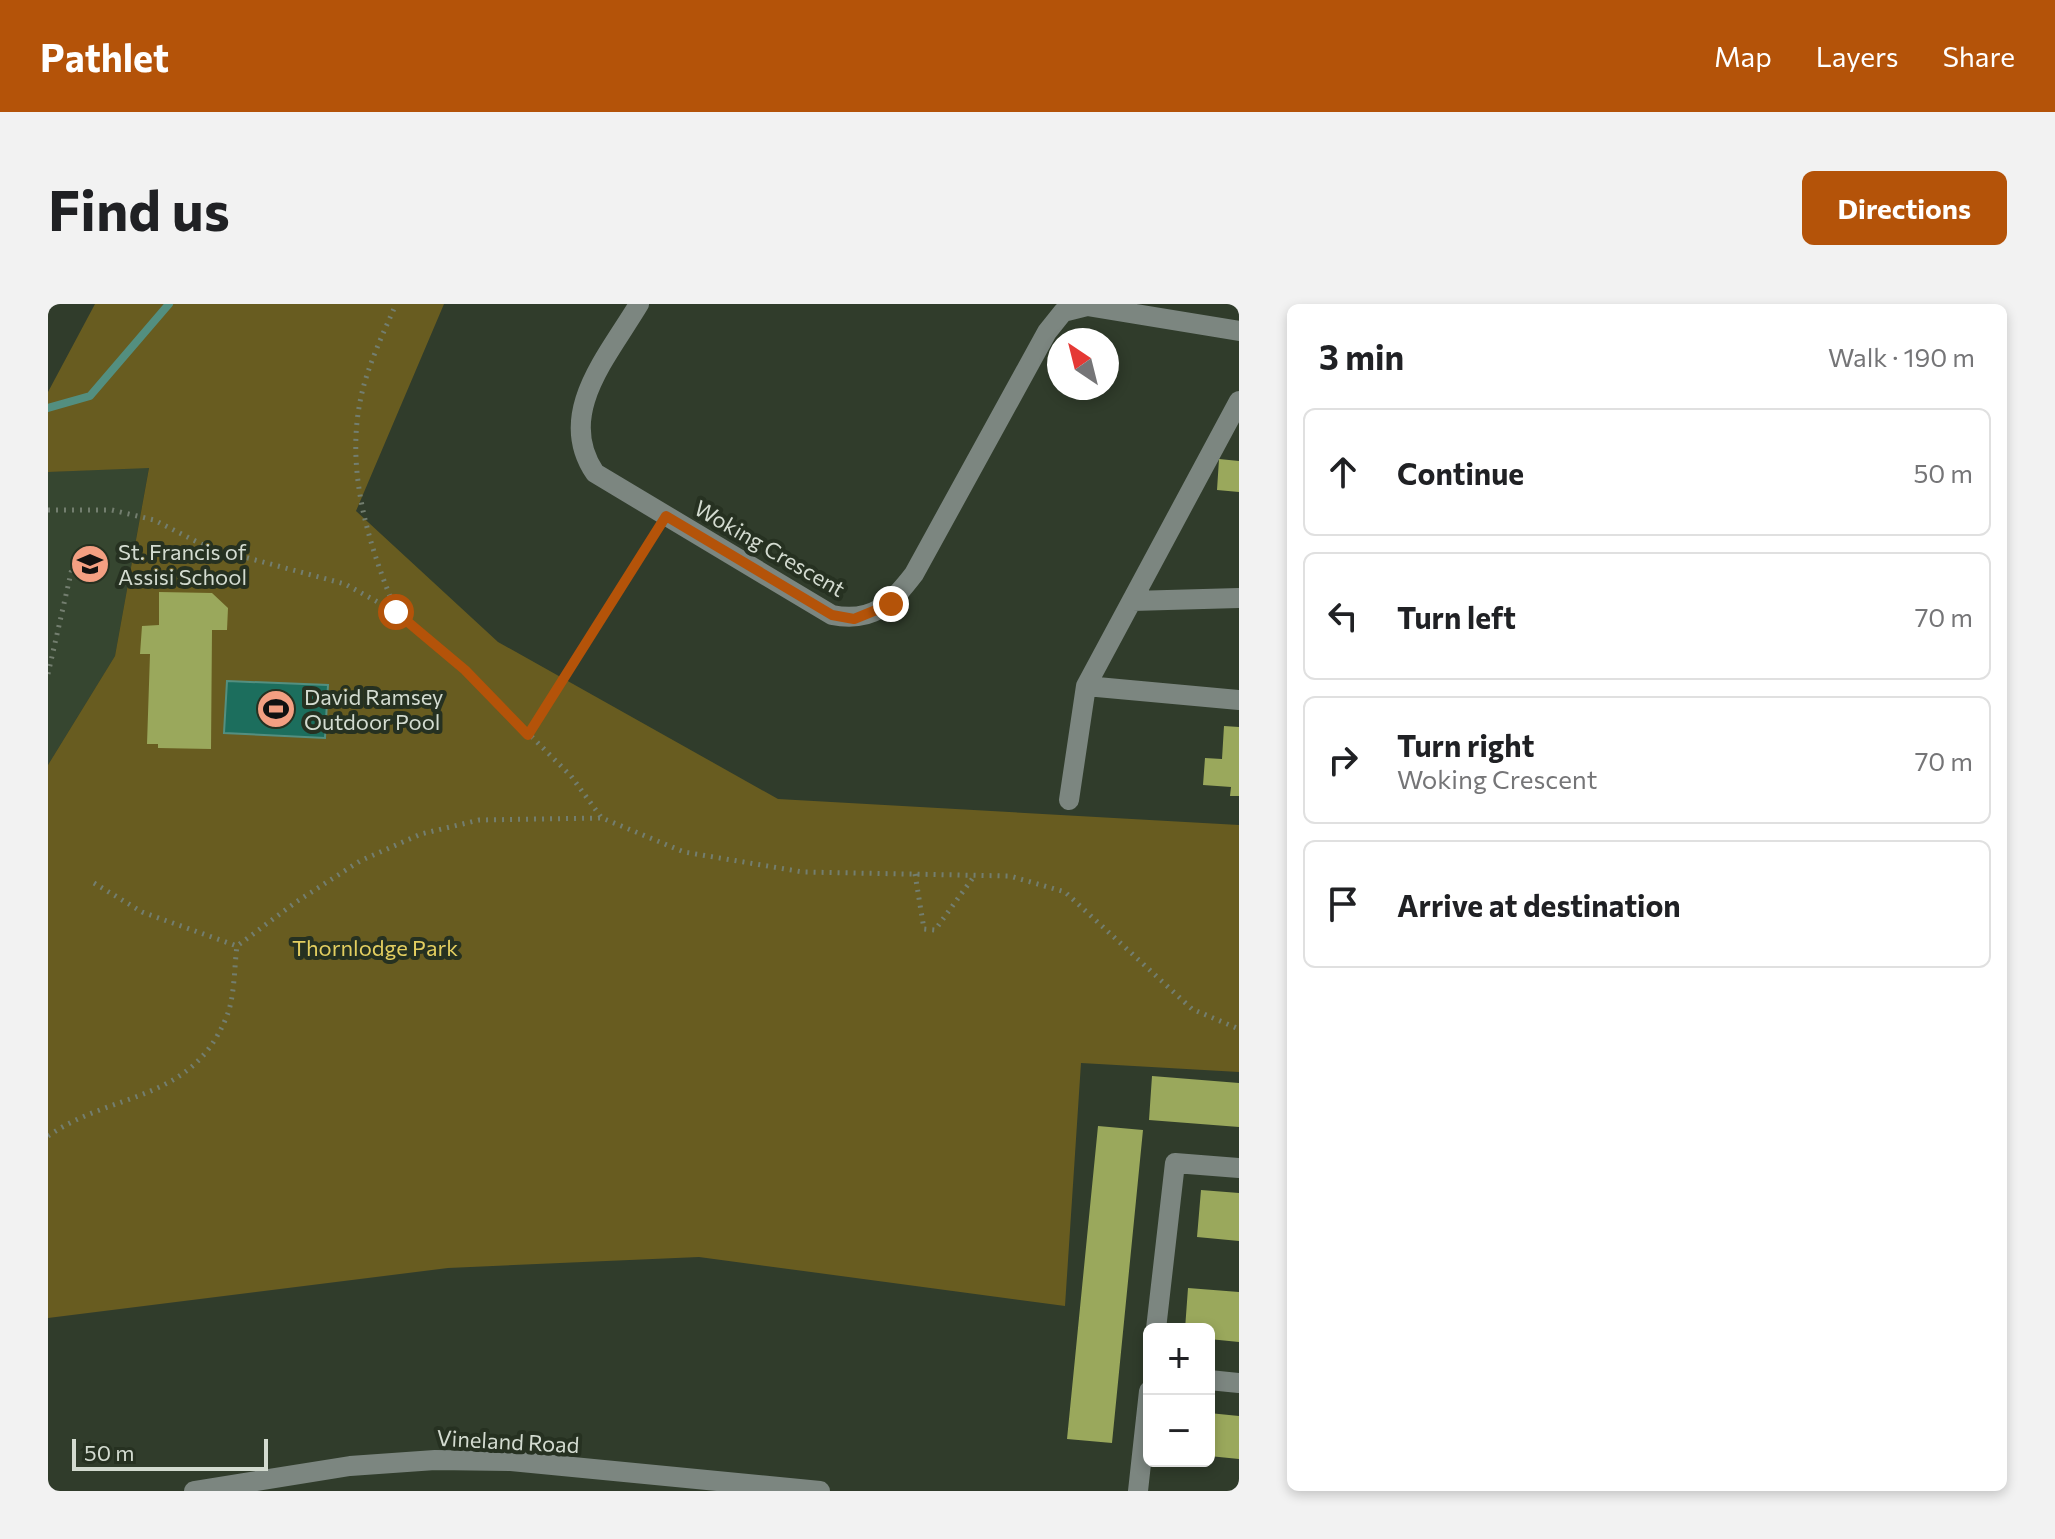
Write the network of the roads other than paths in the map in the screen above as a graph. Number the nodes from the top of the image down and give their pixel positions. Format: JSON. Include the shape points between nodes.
{"nodes":[{"id":1,"x":639,"y":304,"type":"edge"},
{"id":2,"x":1239,"y":331,"type":"edge"},
{"id":3,"x":1239,"y":401,"type":"edge"},
{"id":4,"x":1239,"y":598,"type":"edge"},
{"id":5,"x":1132,"y":601,"type":"junction"},
{"id":6,"x":1086,"y":686,"type":"junction"},
{"id":7,"x":1239,"y":700,"type":"edge"},
{"id":8,"x":1069,"y":800,"type":"dead end"},
{"id":9,"x":1239,"y":1168,"type":"edge"},
{"id":10,"x":1157,"y":1323,"type":"edge"},
{"id":11,"x":1215,"y":1381,"type":"edge"},
{"id":12,"x":1239,"y":1383,"type":"edge"},
{"id":13,"x":1149,"y":1395,"type":"edge"},
{"id":14,"x":194,"y":1491,"type":"edge"},
{"id":15,"x":820,"y":1491,"type":"edge"},
{"id":16,"x":1138,"y":1491,"type":"edge"}],
"edges":[{"from":1,"to":2,"type":"street","name":"Woking Crescent","via":[[583,400],[580,441],[595,473],[832,615],[854,619],[891,604],[914,574],[1047,332],[1063,312],[1087,306]]},
{"from":3,"to":5,"type":"street"},
{"from":4,"to":5,"type":"street"},
{"from":5,"to":6,"type":"street"},
{"from":6,"to":7,"type":"street"},
{"from":6,"to":8,"type":"street"},
{"from":9,"to":10,"type":"street","via":[[1175,1163]]},
{"from":11,"to":12,"type":"street"},
{"from":13,"to":16,"type":"street"},
{"from":14,"to":15,"type":"street","name":"Vineland Road","via":[[350,1466],[435,1460],[511,1461]]}]}
